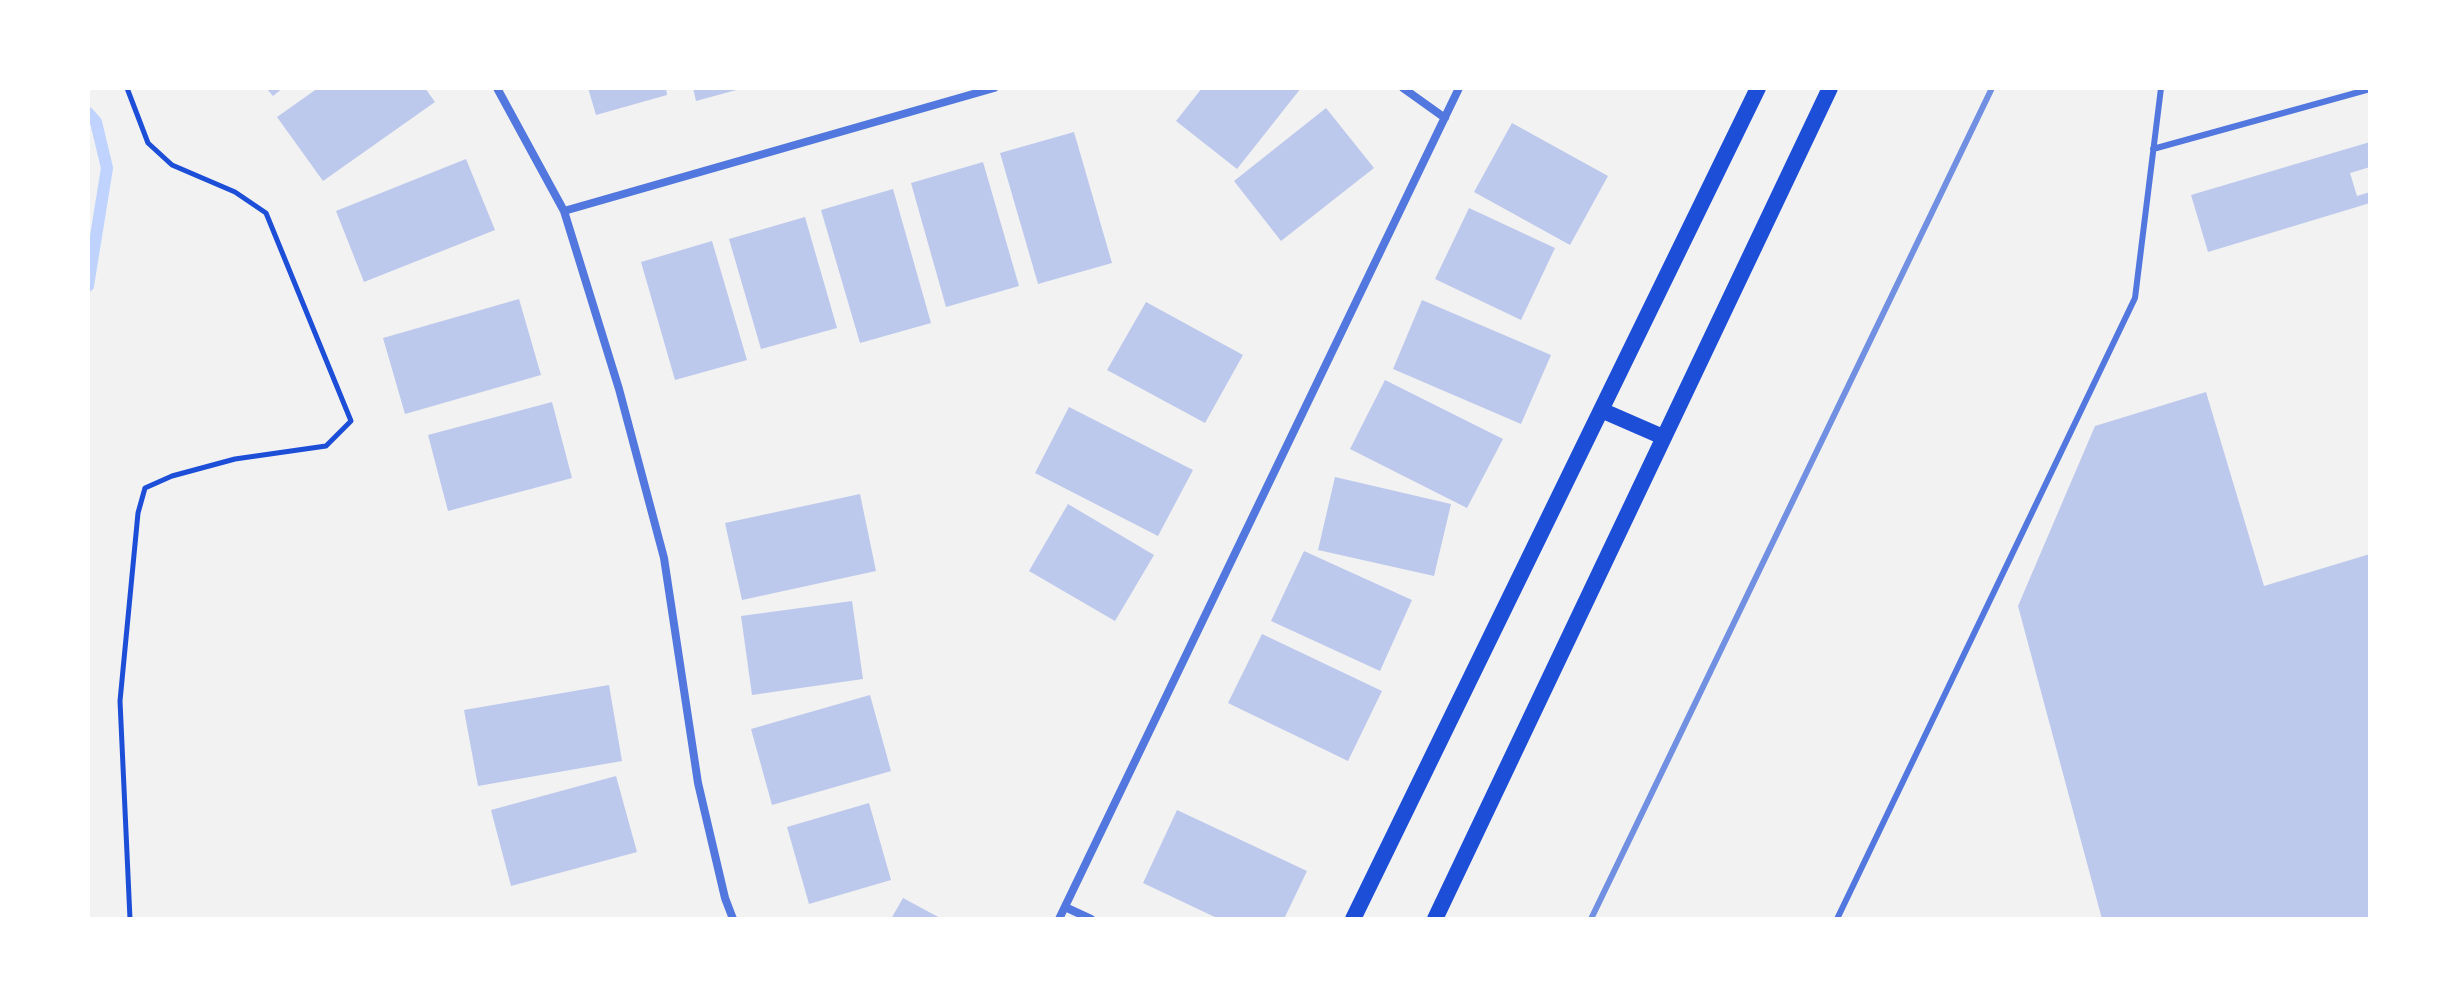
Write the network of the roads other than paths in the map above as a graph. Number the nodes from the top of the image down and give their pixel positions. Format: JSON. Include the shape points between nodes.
{"nodes":[{"id":1,"x":497,"y":88,"type":"edge"},
{"id":2,"x":994,"y":88,"type":"edge"},
{"id":3,"x":1403,"y":88,"type":"edge"},
{"id":4,"x":1459,"y":88,"type":"edge"},
{"id":5,"x":1758,"y":88,"type":"edge"},
{"id":6,"x":1830,"y":88,"type":"edge"},
{"id":7,"x":2161,"y":88,"type":"edge"},
{"id":8,"x":2370,"y":89,"type":"edge"},
{"id":9,"x":1445,"y":118,"type":"junction"},
{"id":10,"x":2153,"y":149,"type":"junction"},
{"id":11,"x":564,"y":211,"type":"junction"},
{"id":12,"x":1601,"y":410,"type":"junction"},
{"id":13,"x":1663,"y":437,"type":"junction"},
{"id":14,"x":1065,"y":907,"type":"junction"},
{"id":15,"x":733,"y":919,"type":"edge"},
{"id":16,"x":1059,"y":919,"type":"edge"},
{"id":17,"x":1091,"y":919,"type":"edge"},
{"id":18,"x":1353,"y":919,"type":"edge"},
{"id":19,"x":1435,"y":919,"type":"edge"},
{"id":20,"x":1837,"y":919,"type":"edge"}],
"edges":[{"from":1,"to":11,"type":"street"},
{"from":2,"to":11,"type":"street"},
{"from":3,"to":9,"type":"street"},
{"from":4,"to":9,"type":"street"},
{"from":5,"to":12,"type":"main road"},
{"from":6,"to":13,"type":"main road"},
{"from":7,"to":10,"type":"lane"},
{"from":8,"to":10,"type":"lane"},
{"from":9,"to":14,"type":"street"},
{"from":10,"to":20,"type":"lane","via":[[2135,298]]},
{"from":11,"to":15,"type":"street","via":[[664,558],[698,783]]},
{"from":12,"to":13,"type":"main road"},
{"from":12,"to":18,"type":"main road"},
{"from":13,"to":19,"type":"main road"},
{"from":14,"to":16,"type":"street"},
{"from":14,"to":17,"type":"street"}]}
